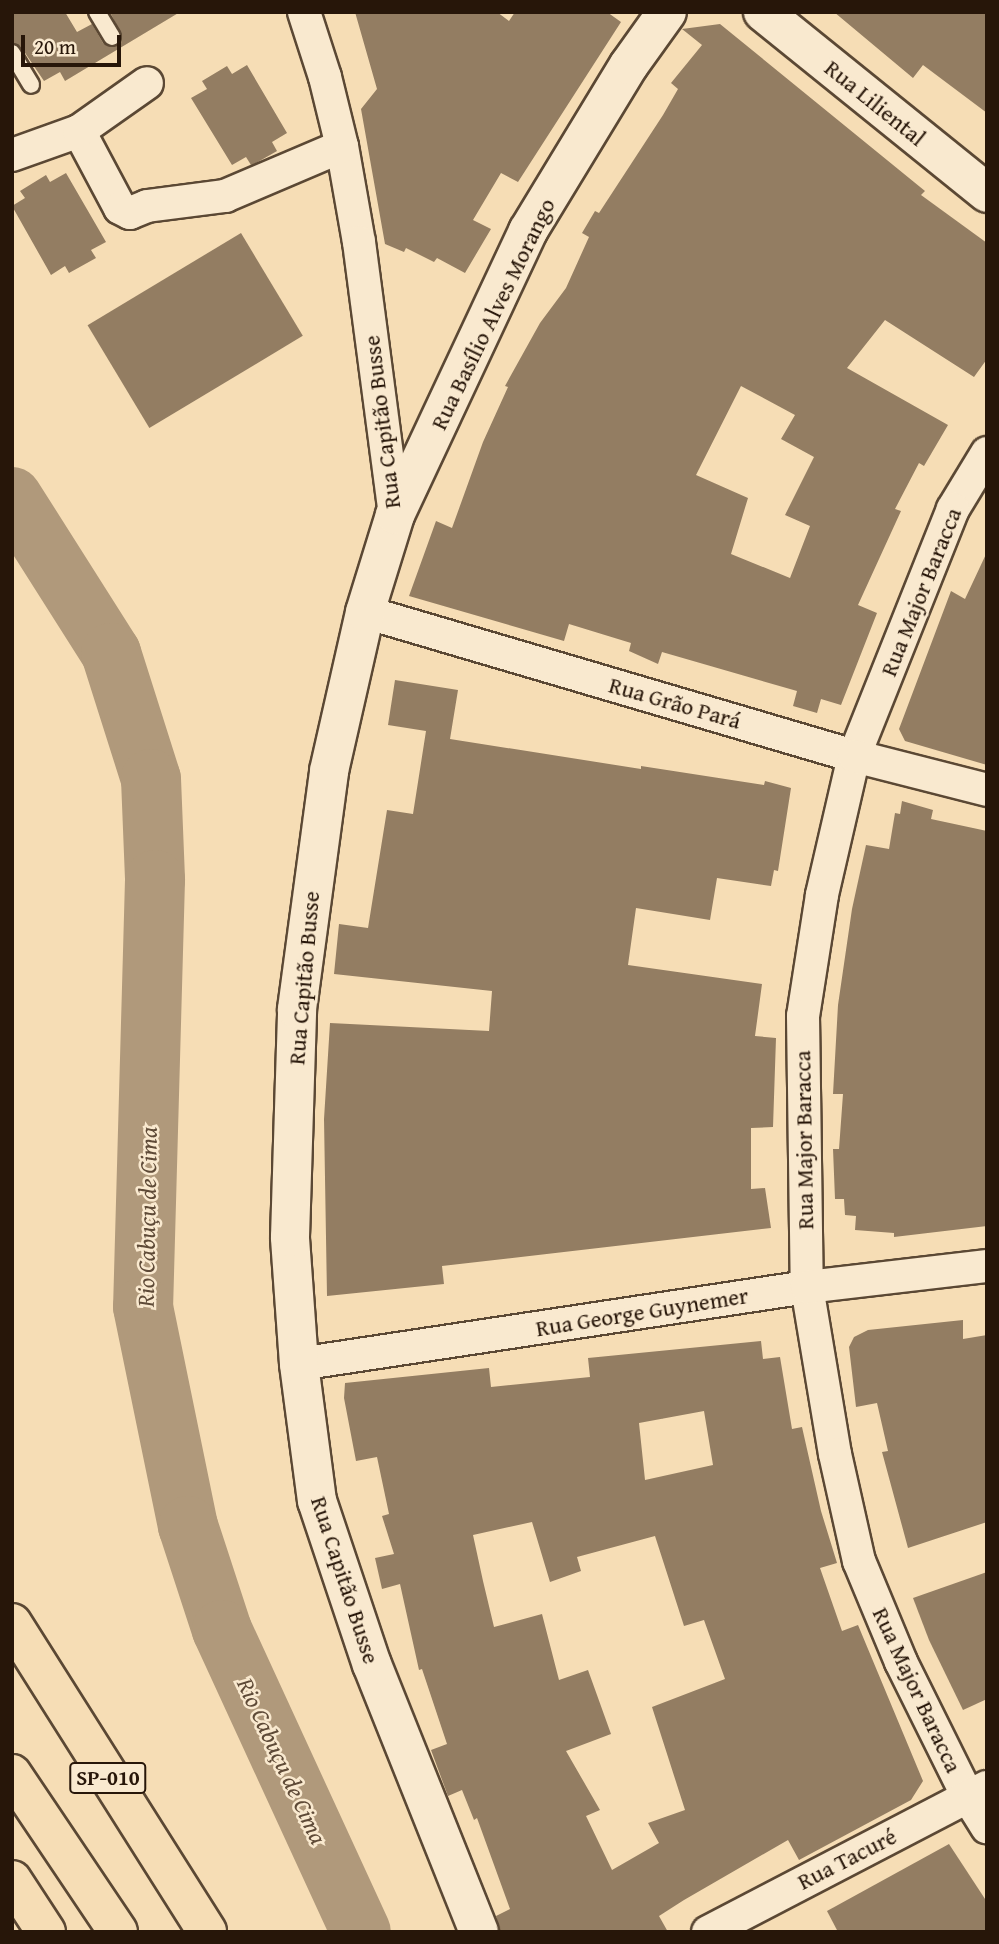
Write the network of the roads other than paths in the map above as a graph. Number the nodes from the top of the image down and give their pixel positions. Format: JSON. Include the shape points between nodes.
{"nodes":[{"id":1,"x":97,"y":12,"type":"edge"},
{"id":2,"x":304,"y":12,"type":"edge"},
{"id":3,"x":667,"y":12,"type":"edge"},
{"id":4,"x":763,"y":12,"type":"edge"},
{"id":5,"x":112,"y":37,"type":"dead end"},
{"id":6,"x":12,"y":53,"type":"edge"},
{"id":7,"x":147,"y":83,"type":"dead end"},
{"id":8,"x":31,"y":85,"type":"dead end"},
{"id":9,"x":79,"y":131,"type":"junction"},
{"id":10,"x":342,"y":146,"type":"junction"},
{"id":11,"x":12,"y":155,"type":"edge"},
{"id":12,"x":987,"y":193,"type":"edge"},
{"id":13,"x":987,"y":453,"type":"edge"},
{"id":14,"x":395,"y":515,"type":"junction"},
{"id":15,"x":365,"y":612,"type":"junction"},
{"id":16,"x":854,"y":756,"type":"junction"},
{"id":17,"x":987,"y":790,"type":"edge"},
{"id":18,"x":987,"y":1266,"type":"edge"},
{"id":19,"x":807,"y":1287,"type":"junction"},
{"id":20,"x":299,"y":1363,"type":"junction"},
{"id":21,"x":12,"y":1623,"type":"edge"},
{"id":22,"x":12,"y":1774,"type":"edge"},
{"id":23,"x":977,"y":1792,"type":"edge"},
{"id":24,"x":987,"y":1827,"type":"edge"},
{"id":25,"x":12,"y":1880,"type":"edge"},
{"id":26,"x":46,"y":1932,"type":"edge"},
{"id":27,"x":118,"y":1932,"type":"edge"},
{"id":28,"x":207,"y":1932,"type":"edge"},
{"id":29,"x":479,"y":1932,"type":"edge"},
{"id":30,"x":708,"y":1932,"type":"edge"}],
"edges":[{"from":1,"to":5,"type":"lane"},
{"from":2,"to":10,"type":"street","name":"Rua Capitão Busse"},
{"from":3,"to":14,"type":"street","name":"Rua Basílio Alves Morango","via":[[629,65],[528,231]]},
{"from":4,"to":12,"type":"street","name":"Rua Liliental"},
{"from":6,"to":8,"type":"lane"},
{"from":7,"to":9,"type":"street"},
{"from":9,"to":10,"type":"street","via":[[120,208],[130,213],[147,206],[225,196]]},
{"from":9,"to":11,"type":"street"},
{"from":10,"to":14,"type":"street","name":"Rua Capitão Busse"},
{"from":13,"to":16,"type":"street","name":"Rua Major Baracca","via":[[953,509]]},
{"from":14,"to":15,"type":"street","name":"Rua Capitão Busse"},
{"from":15,"to":16,"type":"street","name":"Rua Grão Pará"},
{"from":15,"to":20,"type":"street","name":"Rua Capitão Busse","via":[[329,771],[297,1009],[290,1237]]},
{"from":16,"to":17,"type":"street","name":"Rua Grão Pará"},
{"from":16,"to":19,"type":"street","name":"Rua Major Baracca","via":[[822,895],[803,1016]]},
{"from":18,"to":19,"type":"street","name":"Rua George Guynemer"},
{"from":19,"to":20,"type":"street","name":"Rua George Guynemer"},
{"from":19,"to":23,"type":"street","name":"Rua Major Baracca","via":[[835,1454],[859,1561],[901,1662]]},
{"from":20,"to":29,"type":"street","name":"Rua Capitão Busse","via":[[317,1502],[334,1560]]},
{"from":21,"to":28,"type":"highway","number":"SP-010"},
{"from":22,"to":27,"type":"highway","number":"SP-010"},
{"from":23,"to":24,"type":"street","name":"Rua Major Baracca"},
{"from":23,"to":30,"type":"street","name":"Rua Tacuré"},
{"from":25,"to":26,"type":"highway"}]}
